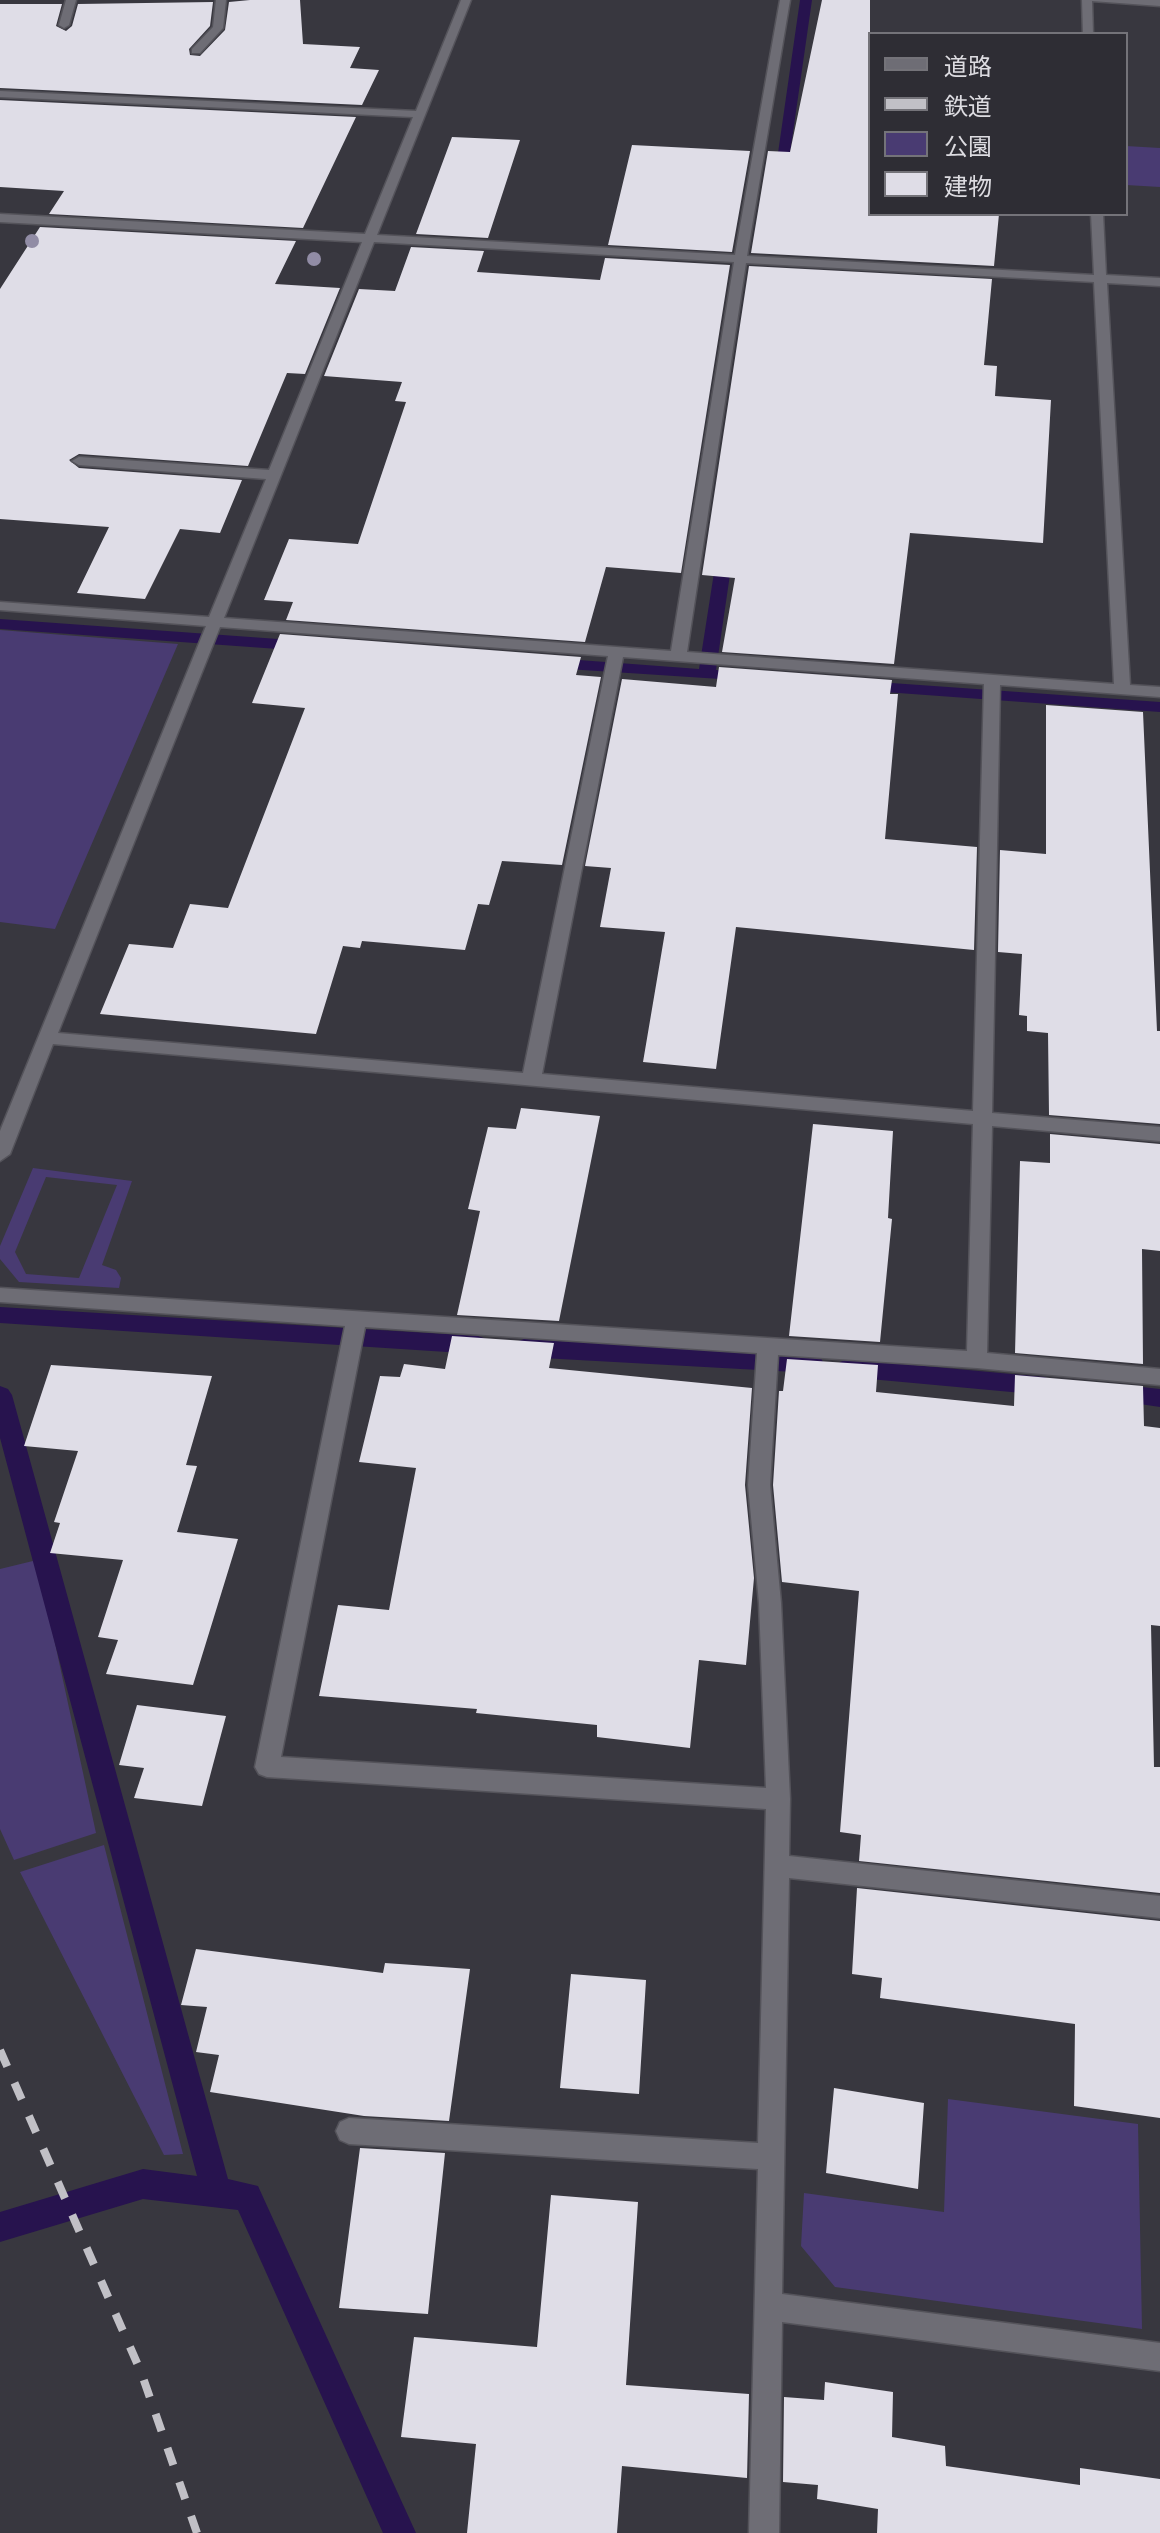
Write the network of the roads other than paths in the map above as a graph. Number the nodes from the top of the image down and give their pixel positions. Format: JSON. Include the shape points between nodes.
{"nodes":[{"id":1,"x":71,"y":0,"type":"edge"},
{"id":2,"x":221,"y":0,"type":"edge"},
{"id":3,"x":466,"y":0,"type":"edge"},
{"id":4,"x":785,"y":0,"type":"edge"},
{"id":5,"x":1087,"y":0,"type":"edge"},
{"id":6,"x":1097,"y":0,"type":"edge"},
{"id":7,"x":1160,"y":3,"type":"edge"},
{"id":8,"x":64,"y":25,"type":"dead end"},
{"id":9,"x":1088,"y":32,"type":"edge"},
{"id":10,"x":196,"y":51,"type":"dead end"},
{"id":11,"x":0,"y":94,"type":"edge"},
{"id":12,"x":418,"y":114,"type":"junction"},
{"id":13,"x":1097,"y":216,"type":"edge"},
{"id":14,"x":2,"y":221,"type":"edge"},
{"id":15,"x":368,"y":238,"type":"junction"},
{"id":16,"x":742,"y":260,"type":"junction"},
{"id":17,"x":1101,"y":278,"type":"junction"},
{"id":18,"x":1160,"y":282,"type":"edge"},
{"id":19,"x":79,"y":461,"type":"dead end"},
{"id":20,"x":274,"y":475,"type":"junction"},
{"id":21,"x":0,"y":606,"type":"edge"},
{"id":22,"x":211,"y":634,"type":"junction"},
{"id":23,"x":678,"y":658,"type":"junction"},
{"id":24,"x":614,"y":663,"type":"junction"},
{"id":25,"x":991,"y":689,"type":"junction"},
{"id":26,"x":1122,"y":690,"type":"junction"},
{"id":27,"x":1160,"y":692,"type":"edge"},
{"id":28,"x":49,"y":1038,"type":"junction"},
{"id":29,"x":531,"y":1081,"type":"junction"},
{"id":30,"x":982,"y":1119,"type":"junction"},
{"id":31,"x":1160,"y":1134,"type":"edge"},
{"id":32,"x":0,"y":1154,"type":"edge"},
{"id":33,"x":0,"y":1295,"type":"edge"},
{"id":34,"x":354,"y":1330,"type":"junction"},
{"id":35,"x":768,"y":1358,"type":"junction"},
{"id":36,"x":977,"y":1360,"type":"junction"},
{"id":37,"x":1160,"y":1377,"type":"edge"},
{"id":38,"x":778,"y":1799,"type":"junction"},
{"id":39,"x":777,"y":1866,"type":"junction"},
{"id":40,"x":1160,"y":1907,"type":"edge"},
{"id":41,"x":349,"y":2131,"type":"dead end"},
{"id":42,"x":771,"y":2157,"type":"junction"},
{"id":43,"x":768,"y":2306,"type":"junction"},
{"id":44,"x":1160,"y":2357,"type":"edge"},
{"id":45,"x":764,"y":2533,"type":"edge"}],
"edges":[{"from":1,"to":8,"type":"street"},
{"from":2,"to":10,"type":"street","via":[[218,28]]},
{"from":3,"to":12,"type":"street"},
{"from":4,"to":16,"type":"street"},
{"from":5,"to":9,"type":"street"},
{"from":6,"to":7,"type":"street"},
{"from":11,"to":12,"type":"street"},
{"from":12,"to":15,"type":"street"},
{"from":13,"to":17,"type":"street"},
{"from":14,"to":15,"type":"street"},
{"from":15,"to":16,"type":"street"},
{"from":15,"to":20,"type":"street"},
{"from":16,"to":17,"type":"street"},
{"from":16,"to":23,"type":"street"},
{"from":17,"to":18,"type":"street"},
{"from":17,"to":26,"type":"street"},
{"from":19,"to":20,"type":"street"},
{"from":20,"to":22,"type":"street"},
{"from":21,"to":22,"type":"street"},
{"from":22,"to":24,"type":"street"},
{"from":22,"to":28,"type":"street"},
{"from":23,"to":24,"type":"street"},
{"from":23,"to":25,"type":"street"},
{"from":24,"to":29,"type":"street"},
{"from":25,"to":26,"type":"street"},
{"from":25,"to":30,"type":"street"},
{"from":26,"to":27,"type":"street"},
{"from":28,"to":29,"type":"street"},
{"from":28,"to":32,"type":"street"},
{"from":29,"to":30,"type":"street"},
{"from":30,"to":31,"type":"street"},
{"from":30,"to":36,"type":"street"},
{"from":33,"to":34,"type":"street"},
{"from":34,"to":35,"type":"street"},
{"from":34,"to":38,"type":"street","via":[[267,1767]]},
{"from":35,"to":36,"type":"street"},
{"from":35,"to":38,"type":"street","via":[[759,1485]]},
{"from":36,"to":37,"type":"street"},
{"from":38,"to":39,"type":"street"},
{"from":39,"to":40,"type":"street"},
{"from":39,"to":42,"type":"street"},
{"from":41,"to":42,"type":"street"},
{"from":42,"to":43,"type":"street"},
{"from":43,"to":44,"type":"street"},
{"from":43,"to":45,"type":"street"}]}
